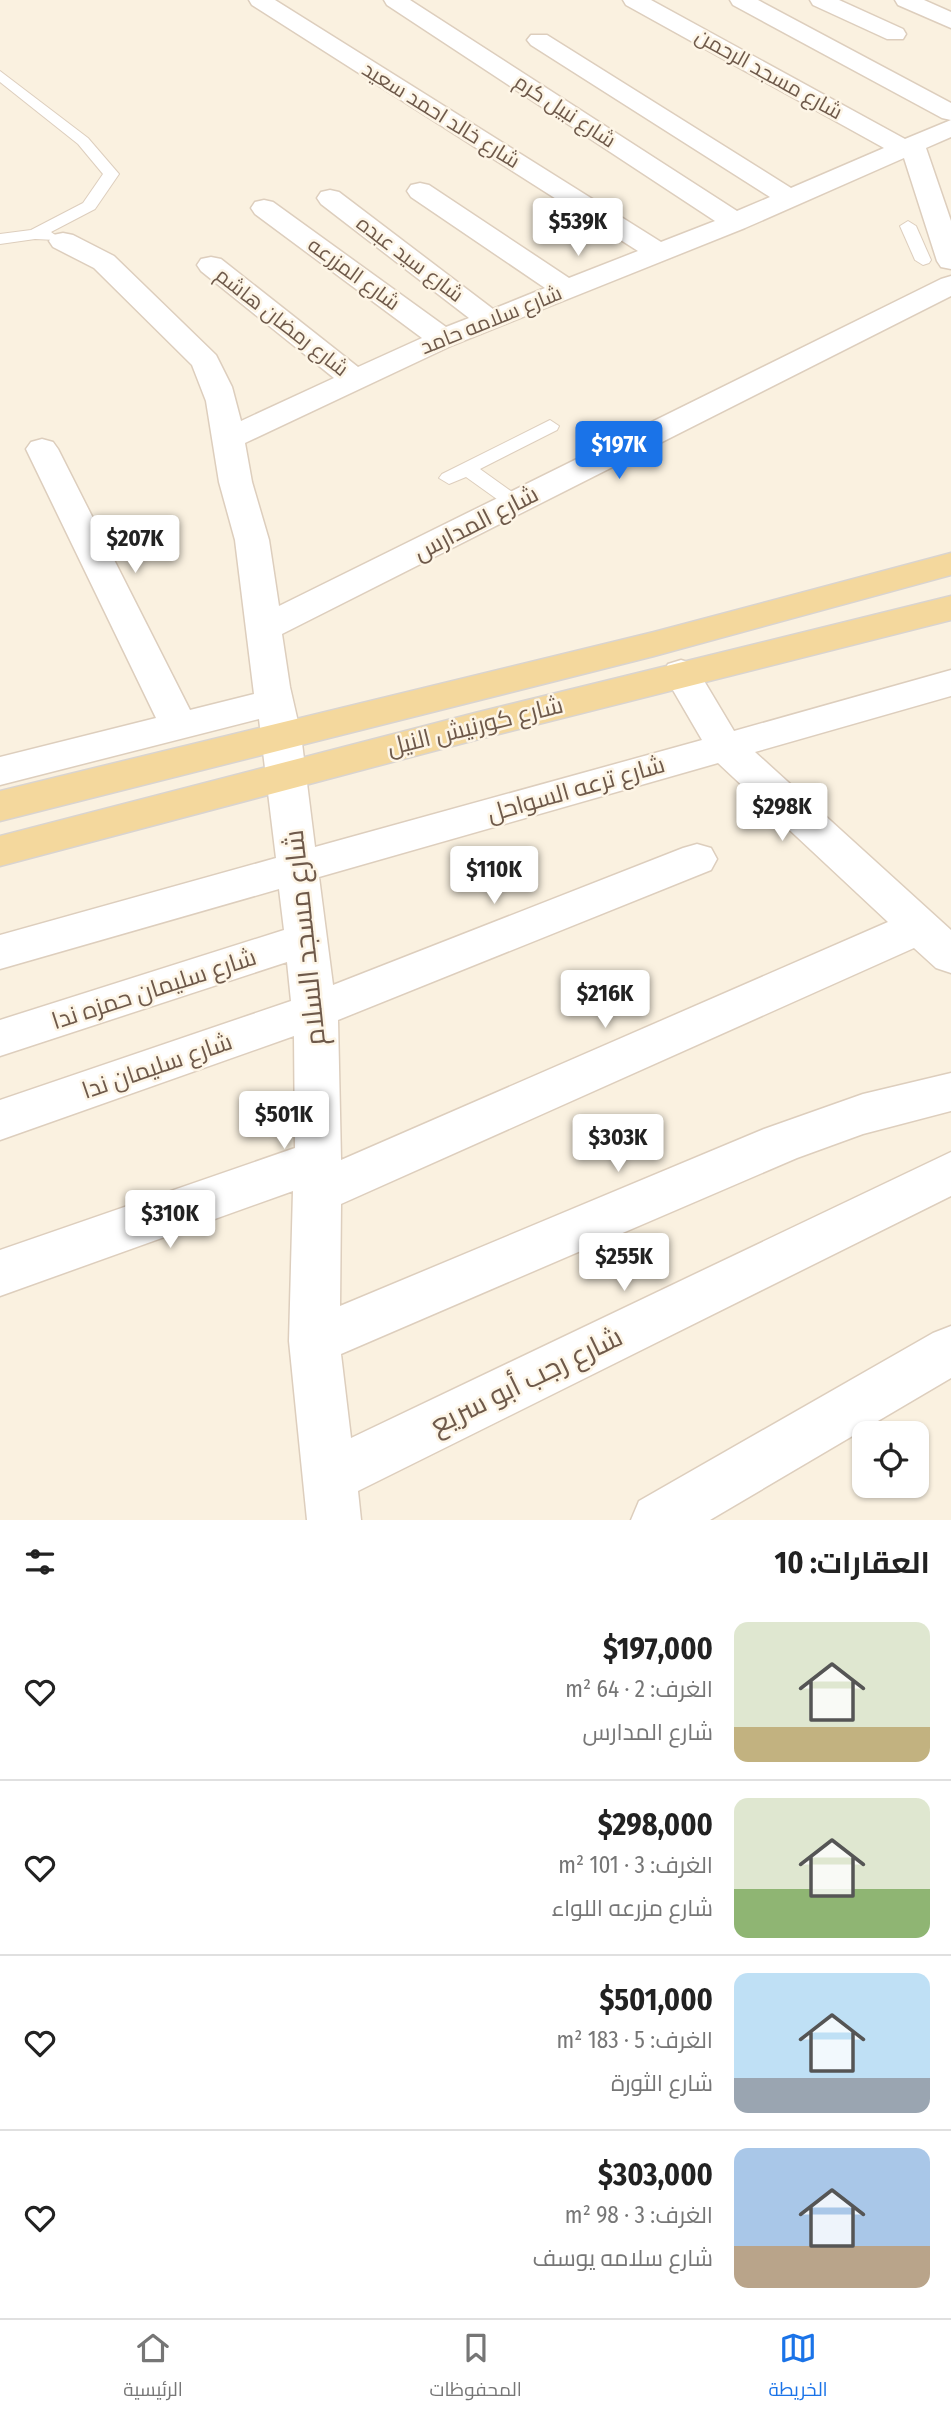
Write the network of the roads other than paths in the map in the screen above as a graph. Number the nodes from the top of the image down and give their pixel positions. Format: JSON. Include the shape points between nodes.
{"nodes":[{"id":1,"x":260,"y":0,"type":"edge"},
{"id":2,"x":395,"y":0,"type":"edge"},
{"id":3,"x":634,"y":0,"type":"edge"},
{"id":4,"x":741,"y":0,"type":"edge"},
{"id":5,"x":821,"y":0,"type":"edge"},
{"id":6,"x":906,"y":0,"type":"edge"},
{"id":7,"x":951,"y":21,"type":"edge"},
{"id":8,"x":895,"y":34,"type":"dead end"},
{"id":9,"x":539,"y":40,"type":"dead end"},
{"id":10,"x":0,"y":75,"type":"edge"},
{"id":11,"x":951,"y":113,"type":"edge"},
{"id":12,"x":951,"y":128,"type":"edge"},
{"id":13,"x":908,"y":147,"type":"junction"},
{"id":14,"x":420,"y":191,"type":"dead end"},
{"id":15,"x":330,"y":198,"type":"dead end"},
{"id":16,"x":789,"y":198,"type":"junction"},
{"id":17,"x":264,"y":208,"type":"dead end"},
{"id":18,"x":735,"y":222,"type":"junction"},
{"id":19,"x":908,"y":226,"type":"dead end"},
{"id":20,"x":35,"y":234,"type":"junction"},
{"id":21,"x":0,"y":239,"type":"edge"},
{"id":22,"x":63,"y":240,"type":"joint"},
{"id":23,"x":658,"y":252,"type":"junction"},
{"id":24,"x":949,"y":254,"type":"edge"},
{"id":25,"x":211,"y":265,"type":"dead end"},
{"id":26,"x":951,"y":285,"type":"edge"},
{"id":27,"x":566,"y":289,"type":"junction"},
{"id":28,"x":490,"y":320,"type":"junction"},
{"id":29,"x":443,"y":339,"type":"junction"},
{"id":30,"x":354,"y":379,"type":"junction"},
{"id":31,"x":550,"y":426,"type":"dead end"},
{"id":32,"x":228,"y":439,"type":"junction"},
{"id":33,"x":42,"y":449,"type":"dead end"},
{"id":34,"x":467,"y":469,"type":"junction"},
{"id":35,"x":449,"y":478,"type":"dead end"},
{"id":36,"x":515,"y":503,"type":"junction"},
{"id":37,"x":951,"y":564,"type":"edge"},
{"id":38,"x":951,"y":608,"type":"edge"},
{"id":39,"x":263,"y":629,"type":"junction"},
{"id":40,"x":681,"y":673,"type":"junction"},
{"id":41,"x":951,"y":684,"type":"edge"},
{"id":42,"x":179,"y":726,"type":"junction"},
{"id":43,"x":280,"y":737,"type":"junction"},
{"id":44,"x":725,"y":747,"type":"junction"},
{"id":45,"x":0,"y":771,"type":"edge"},
{"id":46,"x":0,"y":806,"type":"edge"},
{"id":47,"x":0,"y":851,"type":"edge"},
{"id":48,"x":697,"y":859,"type":"dead end"},
{"id":49,"x":297,"y":867,"type":"junction"},
{"id":50,"x":307,"y":940,"type":"junction"},
{"id":51,"x":935,"y":941,"type":"edge"},
{"id":52,"x":0,"y":952,"type":"edge"},
{"id":53,"x":314,"y":1011,"type":"junction"},
{"id":54,"x":0,"y":1038,"type":"edge"},
{"id":55,"x":951,"y":1091,"type":"edge"},
{"id":56,"x":0,"y":1121,"type":"edge"},
{"id":57,"x":951,"y":1173,"type":"edge"},
{"id":58,"x":318,"y":1177,"type":"junction"},
{"id":59,"x":0,"y":1273,"type":"edge"},
{"id":60,"x":314,"y":1341,"type":"junction"},
{"id":61,"x":951,"y":1350,"type":"edge"},
{"id":62,"x":331,"y":1498,"type":"edge"},
{"id":63,"x":658,"y":1520,"type":"edge"}],
"edges":[{"from":1,"to":23,"type":"street","name":"شارع خالد احمد سعيد"},
{"from":2,"to":18,"type":"street","name":"شارع نبيل كرم"},
{"from":3,"to":13,"type":"street","name":"شارع مسجد الرحمن"},
{"from":4,"to":11,"type":"street"},
{"from":5,"to":8,"type":"street"},
{"from":6,"to":7,"type":"street"},
{"from":9,"to":16,"type":"street"},
{"from":10,"to":20,"type":"lane","via":[[83,141],[111,174],[89,206]]},
{"from":12,"to":13,"type":"street","name":"شارع سلامه حامد"},
{"from":13,"to":16,"type":"street","name":"شارع سلامه حامد"},
{"from":13,"to":24,"type":"street"},
{"from":14,"to":27,"type":"street"},
{"from":15,"to":28,"type":"street","name":"شارع سيد عبده"},
{"from":16,"to":18,"type":"street","name":"شارع سلامه حامد"},
{"from":17,"to":29,"type":"street","name":"شارع المزرعه"},
{"from":18,"to":23,"type":"street","name":"شارع سلامه حامد"},
{"from":19,"to":24,"type":"lane","via":[[920,254]]},
{"from":20,"to":21,"type":"lane"},
{"from":20,"to":22,"type":"lane"},
{"from":22,"to":32,"type":"street","name":"شارع مسجد السلام","via":[[103,262],[205,361],[221,398]]},
{"from":23,"to":27,"type":"street","name":"شارع سلامه حامد"},
{"from":25,"to":30,"type":"street","name":"شارع رمضان هاشم"},
{"from":26,"to":36,"type":"street","name":"شارع المدارس"},
{"from":27,"to":28,"type":"street","name":"شارع سلامه حامد"},
{"from":28,"to":29,"type":"street","name":"شارع سلامه حامد"},
{"from":29,"to":30,"type":"street","name":"شارع سلامه حامد"},
{"from":30,"to":32,"type":"street","name":"شارع سلامه حامد"},
{"from":31,"to":34,"type":"lane"},
{"from":32,"to":39,"type":"street","name":"شارع مسجد السلام","via":[[252,540]]},
{"from":33,"to":42,"type":"street"},
{"from":34,"to":35,"type":"lane"},
{"from":34,"to":36,"type":"lane"},
{"from":36,"to":39,"type":"street","name":"شارع المدارس"},
{"from":37,"to":43,"type":"main road","name":"شارع كورنيش النيل"},
{"from":38,"to":40,"type":"main road","name":"شارع كورنيش النيل"},
{"from":39,"to":43,"type":"street","name":"شارع مسجد السلام"},
{"from":40,"to":43,"type":"main road","name":"شارع كورنيش النيل"},
{"from":40,"to":44,"type":"street"},
{"from":41,"to":44,"type":"street","name":"شارع ترعه السواحل"},
{"from":42,"to":43,"type":"street"},
{"from":42,"to":45,"type":"street"},
{"from":43,"to":46,"type":"main road","name":"شارع كورنيش النيل"},
{"from":43,"to":47,"type":"main road","name":"شارع كورنيش النيل"},
{"from":43,"to":49,"type":"street","name":"شارع مسجد السلام"},
{"from":44,"to":49,"type":"street","name":"شارع ترعه السواحل"},
{"from":44,"to":51,"type":"street"},
{"from":48,"to":53,"type":"street","name":"شارع سليمان ندا"},
{"from":49,"to":50,"type":"street","name":"شارع مسجد السلام"},
{"from":49,"to":52,"type":"street","name":"شارع ترعه السواحل"},
{"from":50,"to":53,"type":"street","name":"شارع مسجد السلام"},
{"from":50,"to":54,"type":"street","name":"شارع سليمان حمزه ندا"},
{"from":51,"to":58,"type":"street"},
{"from":53,"to":56,"type":"street","name":"شارع سليمان ندا"},
{"from":53,"to":58,"type":"street","name":"شارع مسجد السلام"},
{"from":55,"to":60,"type":"street","via":[[863,1114],[781,1143]]},
{"from":57,"to":62,"type":"street","name":"شارع رجب أبو سريع"},
{"from":58,"to":59,"type":"street"},
{"from":58,"to":60,"type":"street","name":"شارع مسجد السلام"},
{"from":60,"to":62,"type":"street","name":"شارع مسجد السلام"},
{"from":61,"to":63,"type":"street"}]}
